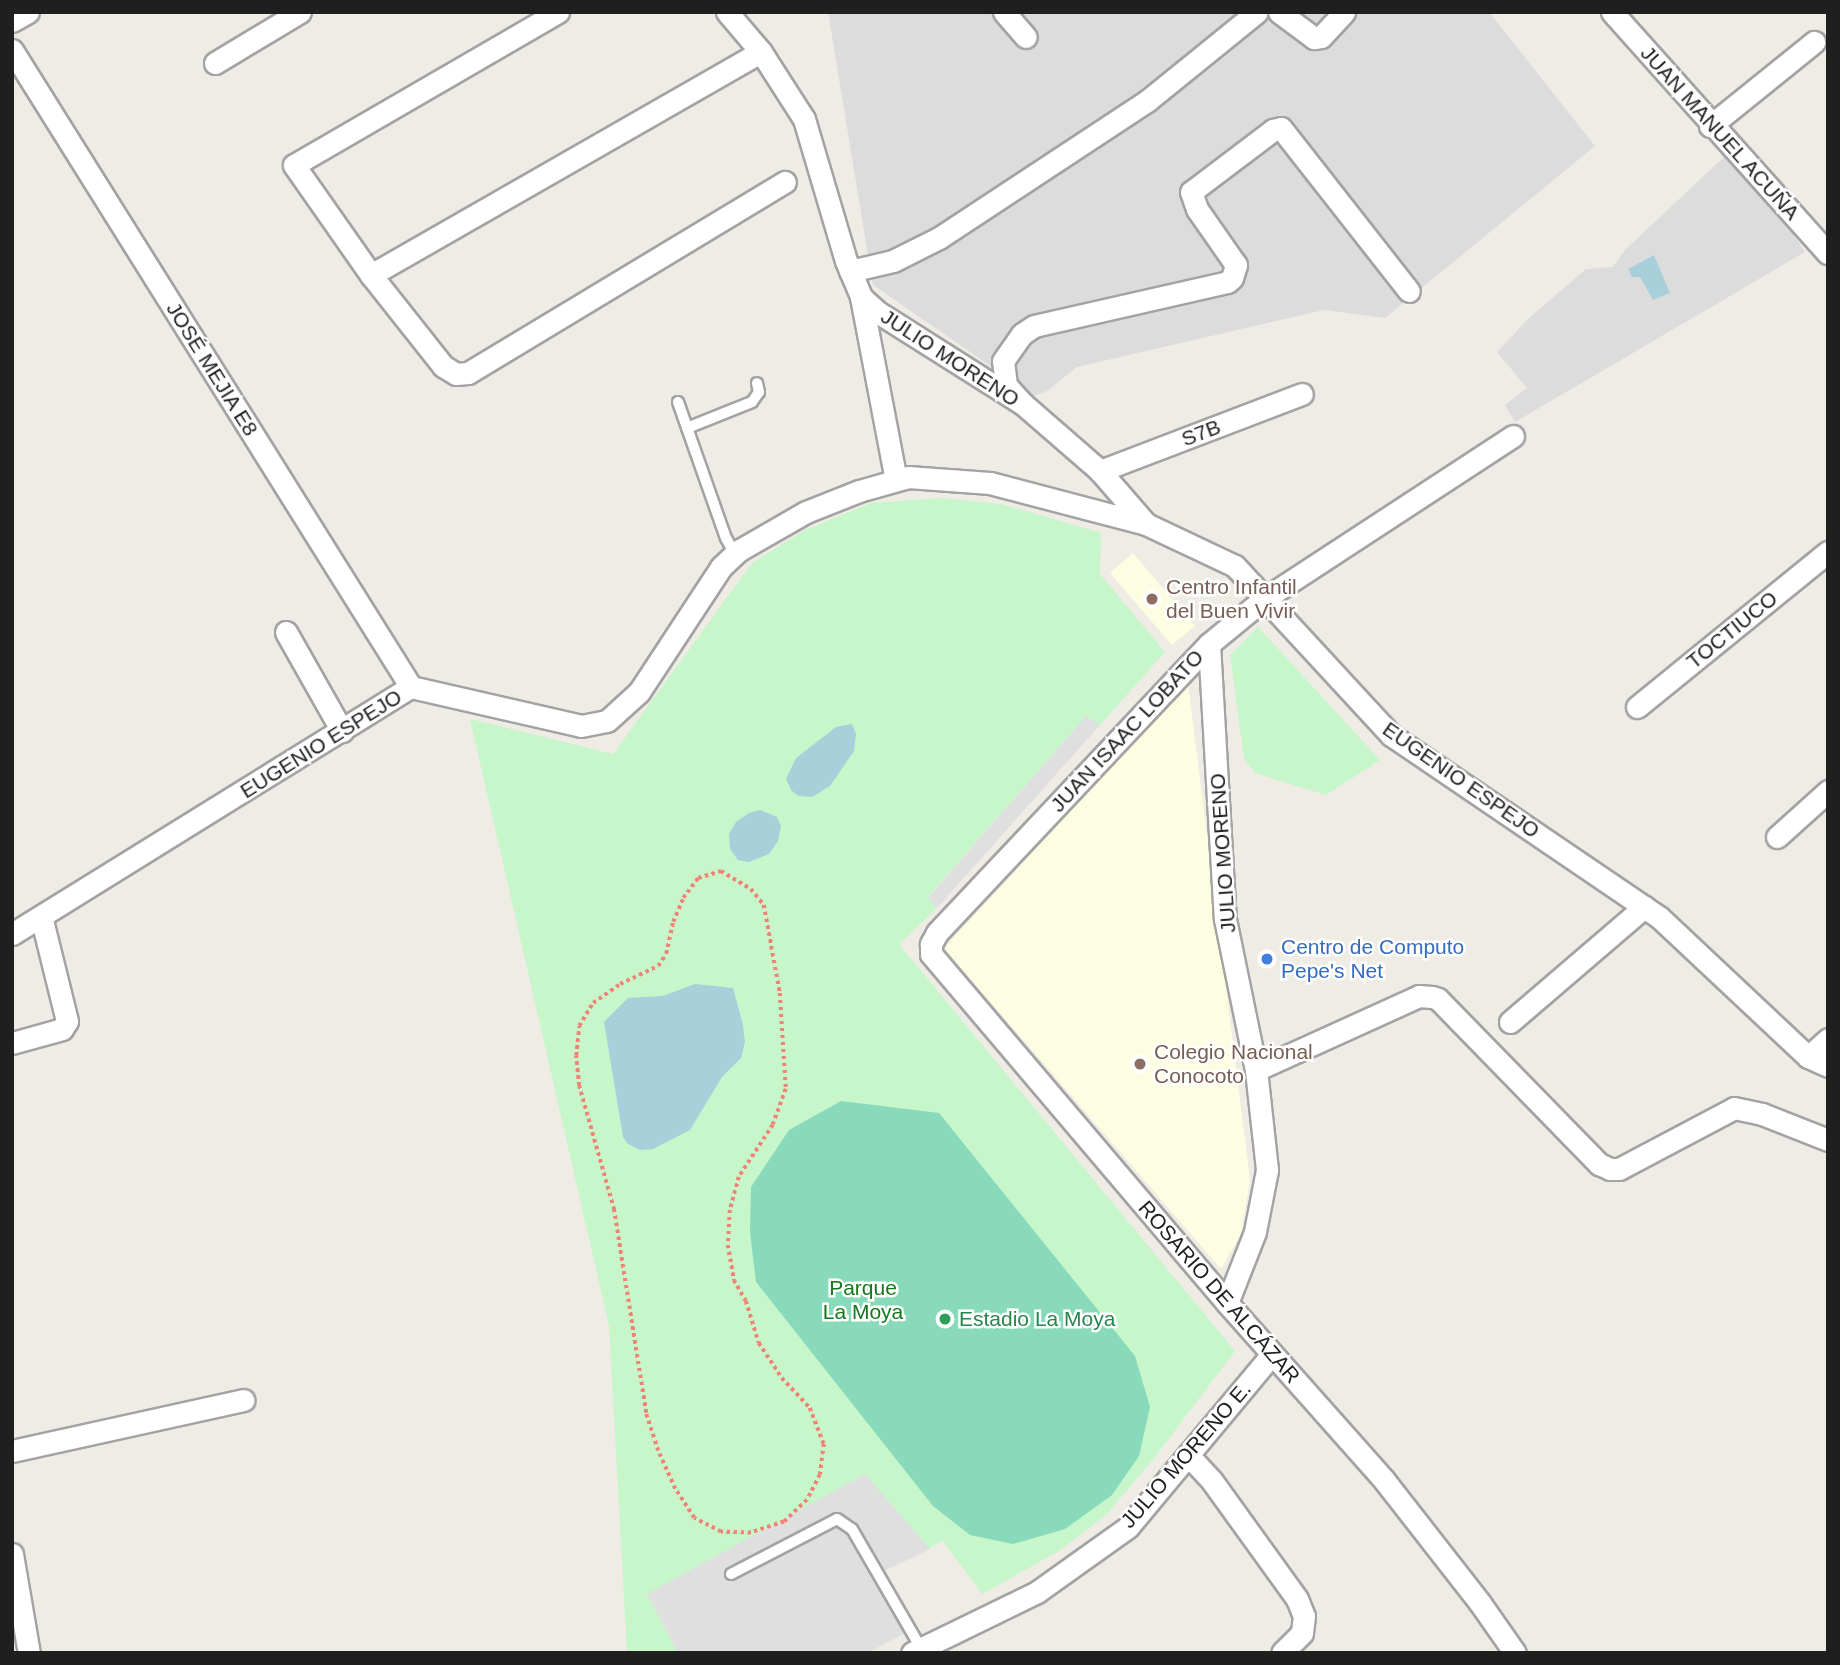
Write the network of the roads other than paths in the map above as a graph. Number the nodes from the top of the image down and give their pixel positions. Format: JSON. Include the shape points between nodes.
{"nodes":[{"id":1,"x":28,"y":12,"type":"edge"},
{"id":2,"x":300,"y":12,"type":"edge"},
{"id":3,"x":558,"y":12,"type":"edge"},
{"id":4,"x":727,"y":12,"type":"edge"},
{"id":5,"x":1004,"y":12,"type":"edge"},
{"id":6,"x":1257,"y":12,"type":"edge"},
{"id":7,"x":1279,"y":12,"type":"edge"},
{"id":8,"x":1344,"y":12,"type":"edge"},
{"id":9,"x":1612,"y":12,"type":"edge"},
{"id":10,"x":12,"y":21,"type":"edge"},
{"id":11,"x":1026,"y":37,"type":"dead end"},
{"id":12,"x":1814,"y":42,"type":"dead end"},
{"id":13,"x":12,"y":50,"type":"edge"},
{"id":14,"x":761,"y":52,"type":"junction"},
{"id":15,"x":215,"y":63,"type":"dead end"},
{"id":16,"x":1710,"y":125,"type":"junction"},
{"id":17,"x":785,"y":182,"type":"dead end"},
{"id":18,"x":1827,"y":251,"type":"edge"},
{"id":19,"x":850,"y":271,"type":"junction"},
{"id":20,"x":371,"y":275,"type":"junction"},
{"id":21,"x":1409,"y":291,"type":"dead end"},
{"id":22,"x":861,"y":298,"type":"junction"},
{"id":23,"x":757,"y":383,"type":"dead end"},
{"id":24,"x":1302,"y":394,"type":"dead end"},
{"id":25,"x":678,"y":402,"type":"dead end"},
{"id":26,"x":1023,"y":404,"type":"junction"},
{"id":27,"x":687,"y":428,"type":"junction"},
{"id":28,"x":1513,"y":436,"type":"dead end"},
{"id":29,"x":1100,"y":471,"type":"junction"},
{"id":30,"x":896,"y":480,"type":"junction"},
{"id":31,"x":1146,"y":524,"type":"junction"},
{"id":32,"x":1828,"y":552,"type":"edge"},
{"id":33,"x":735,"y":554,"type":"junction"},
{"id":34,"x":1265,"y":598,"type":"junction"},
{"id":35,"x":286,"y":632,"type":"dead end"},
{"id":36,"x":1209,"y":644,"type":"junction"},
{"id":37,"x":411,"y":687,"type":"junction"},
{"id":38,"x":1637,"y":707,"type":"dead end"},
{"id":39,"x":342,"y":731,"type":"junction"},
{"id":40,"x":1828,"y":791,"type":"edge"},
{"id":41,"x":1777,"y":836,"type":"dead end"},
{"id":42,"x":1643,"y":907,"type":"junction"},
{"id":43,"x":41,"y":916,"type":"junction"},
{"id":44,"x":937,"y":933,"type":"joint"},
{"id":45,"x":12,"y":934,"type":"edge"},
{"id":46,"x":1510,"y":1022,"type":"dead end"},
{"id":47,"x":1828,"y":1039,"type":"edge"},
{"id":48,"x":12,"y":1043,"type":"edge"},
{"id":49,"x":1808,"y":1056,"type":"junction"},
{"id":50,"x":1828,"y":1066,"type":"edge"},
{"id":51,"x":1256,"y":1070,"type":"junction"},
{"id":52,"x":1828,"y":1140,"type":"edge"},
{"id":53,"x":1227,"y":1303,"type":"junction"},
{"id":54,"x":1272,"y":1354,"type":"junction"},
{"id":55,"x":243,"y":1400,"type":"dead end"},
{"id":56,"x":12,"y":1451,"type":"edge"},
{"id":57,"x":1188,"y":1455,"type":"junction"},
{"id":58,"x":12,"y":1554,"type":"edge"},
{"id":59,"x":731,"y":1574,"type":"dead end"},
{"id":60,"x":919,"y":1651,"type":"edge"},
{"id":61,"x":29,"y":1653,"type":"edge"},
{"id":62,"x":1282,"y":1653,"type":"edge"},
{"id":63,"x":1515,"y":1653,"type":"edge"}],
"edges":[{"from":1,"to":10,"type":"street"},
{"from":2,"to":15,"type":"street"},
{"from":3,"to":20,"type":"street","via":[[294,165]]},
{"from":4,"to":14,"type":"street","name":"JULIO MORENO"},
{"from":5,"to":11,"type":"street"},
{"from":6,"to":19,"type":"street","via":[[1147,101],[939,239],[893,261]]},
{"from":7,"to":8,"type":"street","via":[[1314,38],[1321,37]]},
{"from":9,"to":16,"type":"street","name":"JUAN MANUEL ACUÑA"},
{"from":12,"to":16,"type":"street"},
{"from":13,"to":37,"type":"street","name":"JOSÉ MEJIA E8"},
{"from":14,"to":19,"type":"street","name":"JULIO MORENO","via":[[804,119]]},
{"from":14,"to":20,"type":"street"},
{"from":16,"to":18,"type":"street","name":"JUAN MANUEL ACUÑA"},
{"from":17,"to":20,"type":"street","via":[[468,373],[456,374],[443,366]]},
{"from":19,"to":22,"type":"street","name":"JULIO MORENO"},
{"from":21,"to":26,"type":"street","via":[[1281,128],[1273,130],[1191,192],[1197,209],[1236,265],[1232,278],[1034,326],[1022,334],[1003,361],[1006,385]]},
{"from":22,"to":26,"type":"street","name":"JULIO MORENO"},
{"from":22,"to":30,"type":"street"},
{"from":23,"to":27,"type":"lane","via":[[759,392],[752,402]]},
{"from":24,"to":29,"type":"street","name":"S7B"},
{"from":25,"to":27,"type":"lane"},
{"from":26,"to":29,"type":"street","name":"JULIO MORENO"},
{"from":27,"to":33,"type":"lane"},
{"from":28,"to":34,"type":"street","name":"JUAN ISAAC LOBATO"},
{"from":29,"to":31,"type":"street","name":"JULIO MORENO"},
{"from":30,"to":31,"type":"street","name":"EUGENIO ESPEJO","via":[[989,483]]},
{"from":30,"to":33,"type":"street","name":"EUGENIO ESPEJO","via":[[806,512]]},
{"from":31,"to":34,"type":"street","name":"EUGENIO ESPEJO","via":[[1235,566]]},
{"from":32,"to":38,"type":"street","name":"TOCTIUCO"},
{"from":33,"to":37,"type":"street","name":"EUGENIO ESPEJO","via":[[721,567],[639,692],[607,721],[581,726]]},
{"from":34,"to":36,"type":"street","name":"JUAN ISAAC LOBATO"},
{"from":34,"to":42,"type":"street","name":"EUGENIO ESPEJO","via":[[1391,735]]},
{"from":35,"to":39,"type":"street"},
{"from":36,"to":44,"type":"street","name":"JUAN ISAAC LOBATO"},
{"from":36,"to":51,"type":"street","name":"JULIO MORENO","via":[[1225,919]]},
{"from":37,"to":39,"type":"street","name":"EUGENIO ESPEJO"},
{"from":39,"to":43,"type":"street","name":"EUGENIO ESPEJO"},
{"from":40,"to":41,"type":"street"},
{"from":42,"to":46,"type":"street"},
{"from":42,"to":49,"type":"street","name":"EUGENIO ESPEJO"},
{"from":43,"to":45,"type":"street","name":"EUGENIO ESPEJO"},
{"from":43,"to":48,"type":"street","via":[[67,1021],[62,1029]]},
{"from":44,"to":53,"type":"street","name":"ROSARIO DE ALCÁZAR","via":[[931,954]]},
{"from":47,"to":49,"type":"street"},
{"from":49,"to":50,"type":"street","name":"EUGENIO ESPEJO"},
{"from":51,"to":52,"type":"street","via":[[1419,996],[1432,997],[1599,1164],[1610,1169],[1619,1169],[1734,1108]]},
{"from":51,"to":53,"type":"street","name":"JULIO MORENO","via":[[1267,1170],[1255,1232]]},
{"from":53,"to":54,"type":"street","name":"ROSARIO DE ALCÁZAR"},
{"from":54,"to":57,"type":"street","name":"JULIO MORENO E."},
{"from":54,"to":63,"type":"street","name":"ROSARIO DE ALCÁZAR","via":[[1384,1480]]},
{"from":55,"to":56,"type":"street"},
{"from":57,"to":60,"type":"street","name":"JULIO MORENO E.","via":[[1128,1527],[1037,1592]]},
{"from":57,"to":62,"type":"street","via":[[1297,1599],[1304,1616],[1302,1633]]},
{"from":58,"to":61,"type":"street"},
{"from":59,"to":60,"type":"lane","via":[[837,1519],[852,1529]]}]}
